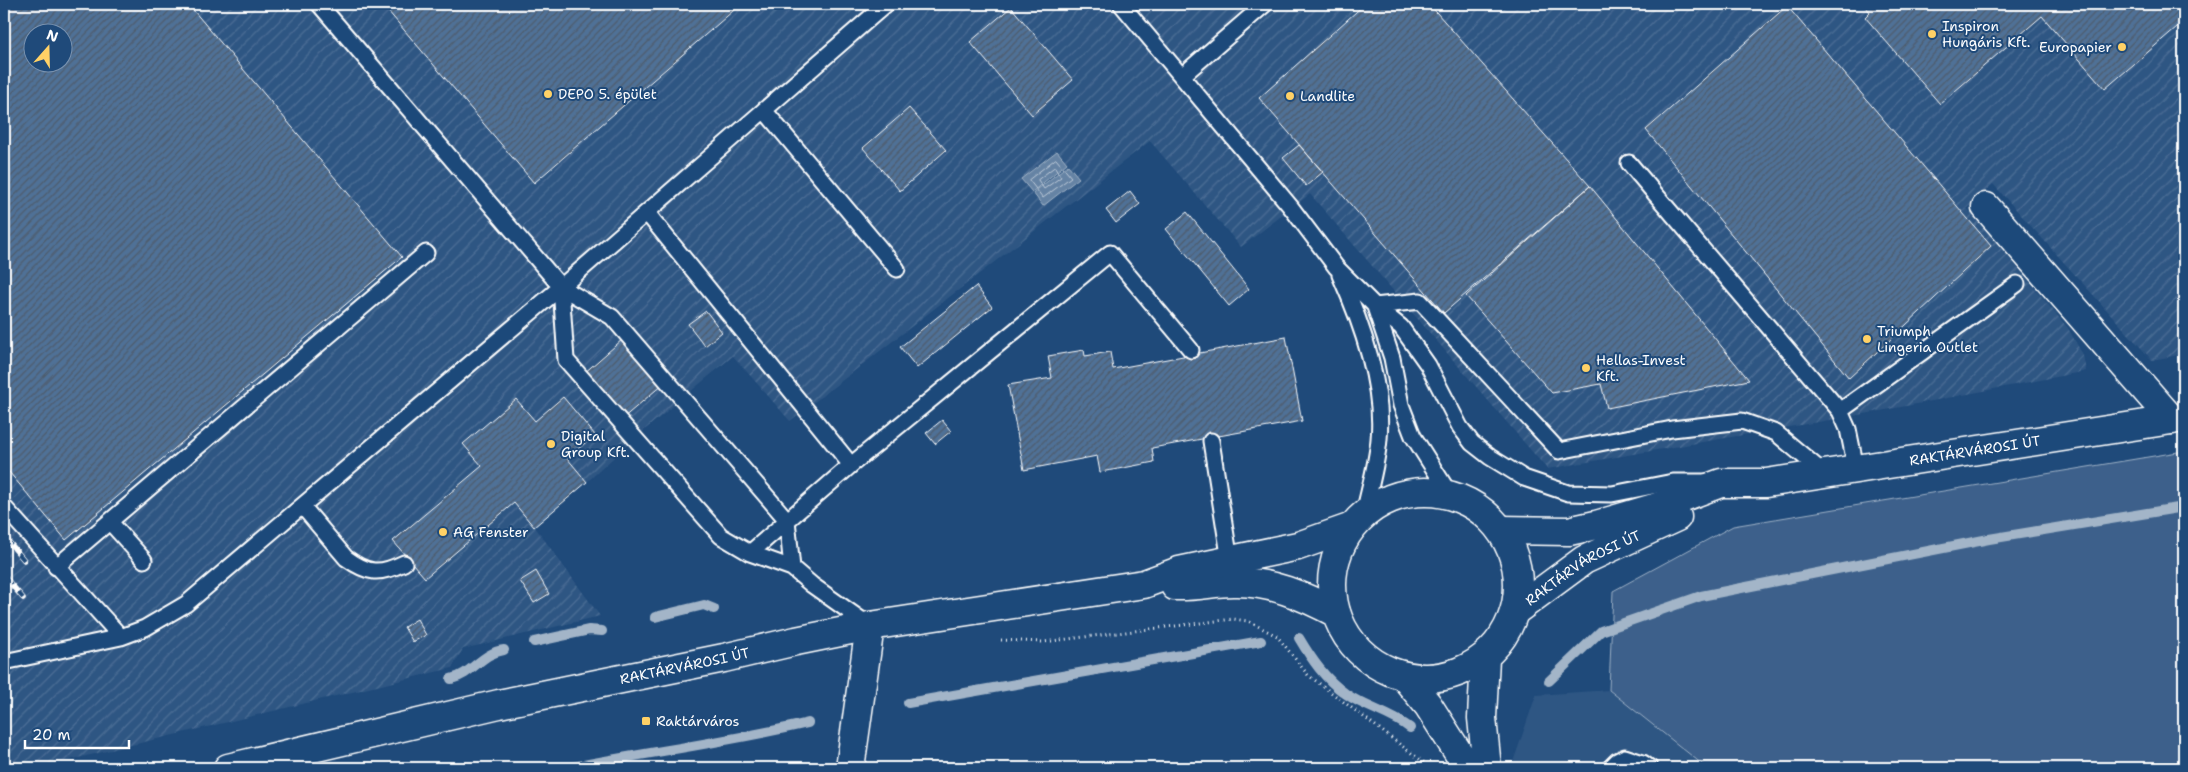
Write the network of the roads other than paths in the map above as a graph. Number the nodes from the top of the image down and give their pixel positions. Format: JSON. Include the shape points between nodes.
{"nodes":[{"id":1,"x":319,"y":4,"type":"edge"},
{"id":2,"x":886,"y":4,"type":"edge"},
{"id":3,"x":1121,"y":4,"type":"edge"},
{"id":4,"x":1265,"y":4,"type":"edge"},
{"id":5,"x":1183,"y":75,"type":"junction"},
{"id":6,"x":764,"y":110,"type":"junction"},
{"id":7,"x":1629,"y":163,"type":"dead end"},
{"id":8,"x":1986,"y":207,"type":"dead end"},
{"id":9,"x":647,"y":213,"type":"junction"},
{"id":10,"x":426,"y":253,"type":"dead end"},
{"id":11,"x":1336,"y":267,"type":"junction"},
{"id":12,"x":897,"y":270,"type":"dead end"},
{"id":13,"x":2017,"y":284,"type":"dead end"},
{"id":14,"x":561,"y":287,"type":"junction"},
{"id":15,"x":1375,"y":306,"type":"junction"},
{"id":16,"x":1191,"y":350,"type":"dead end"},
{"id":17,"x":1840,"y":411,"type":"junction"},
{"id":18,"x":2178,"y":419,"type":"edge"},
{"id":19,"x":1211,"y":441,"type":"dead end"},
{"id":20,"x":851,"y":465,"type":"junction"},
{"id":21,"x":1856,"y":468,"type":"junction"},
{"id":22,"x":1824,"y":473,"type":"junction"},
{"id":23,"x":1721,"y":483,"type":"junction"},
{"id":24,"x":1766,"y":483,"type":"junction"},
{"id":25,"x":1451,"y":496,"type":"junction"},
{"id":26,"x":4,"y":506,"type":"edge"},
{"id":27,"x":303,"y":507,"type":"junction"},
{"id":28,"x":787,"y":520,"type":"junction"},
{"id":29,"x":1358,"y":521,"type":"junction"},
{"id":30,"x":110,"y":522,"type":"junction"},
{"id":31,"x":1501,"y":530,"type":"junction"},
{"id":32,"x":750,"y":553,"type":"junction"},
{"id":33,"x":144,"y":560,"type":"dead end"},
{"id":34,"x":1230,"y":561,"type":"junction"},
{"id":35,"x":404,"y":563,"type":"dead end"},
{"id":36,"x":56,"y":566,"type":"junction"},
{"id":37,"x":792,"y":568,"type":"junction"},
{"id":38,"x":1144,"y":584,"type":"junction"},
{"id":39,"x":1515,"y":611,"type":"junction"},
{"id":40,"x":1336,"y":613,"type":"junction"},
{"id":41,"x":870,"y":626,"type":"junction"},
{"id":42,"x":121,"y":637,"type":"junction"},
{"id":43,"x":1484,"y":658,"type":"junction"},
{"id":44,"x":4,"y":662,"type":"edge"},
{"id":45,"x":1404,"y":676,"type":"junction"},
{"id":46,"x":228,"y":768,"type":"edge"},
{"id":47,"x":850,"y":768,"type":"edge"},
{"id":48,"x":1468,"y":768,"type":"edge"},
{"id":49,"x":1487,"y":768,"type":"edge"},
{"id":50,"x":1610,"y":768,"type":"edge"},
{"id":51,"x":1650,"y":768,"type":"edge"}],
"edges":[{"from":1,"to":14,"type":"lane"},
{"from":2,"to":6,"type":"lane"},
{"from":3,"to":5,"type":"lane"},
{"from":4,"to":5,"type":"lane"},
{"from":5,"to":11,"type":"lane"},
{"from":6,"to":9,"type":"lane"},
{"from":6,"to":12,"type":"lane"},
{"from":7,"to":17,"type":"lane"},
{"from":8,"to":18,"type":"street"},
{"from":9,"to":14,"type":"lane"},
{"from":9,"to":20,"type":"lane"},
{"from":10,"to":30,"type":"lane"},
{"from":11,"to":15,"type":"lane"},
{"from":11,"to":29,"type":"lane","via":[[1354,307],[1372,368],[1378,405],[1379,438]]},
{"from":13,"to":17,"type":"lane"},
{"from":14,"to":27,"type":"lane"},
{"from":14,"to":28,"type":"lane","via":[[612,317]]},
{"from":14,"to":32,"type":"lane","via":[[566,360],[721,536]]},
{"from":15,"to":22,"type":"lane","via":[[1420,301],[1559,451],[1672,429],[1742,421],[1776,433]]},
{"from":15,"to":23,"type":"lane","via":[[1401,328],[1428,365],[1460,427],[1472,443],[1504,468],[1568,493],[1612,494],[1689,481]]},
{"from":15,"to":25,"type":"lane","via":[[1392,358],[1401,405],[1413,436]]},
{"from":16,"to":20,"type":"lane","via":[[1110,253]]},
{"from":17,"to":21,"type":"lane","via":[[1848,429]]},
{"from":18,"to":21,"type":"street","name":"RAKTÁRVÁROSI ÚT"},
{"from":19,"to":34,"type":"lane"},
{"from":20,"to":28,"type":"lane"},
{"from":21,"to":22,"type":"street","name":"RAKTÁRVÁROSI ÚT"},
{"from":22,"to":24,"type":"street","name":"RAKTÁRVÁROSI ÚT"},
{"from":23,"to":24,"type":"street","name":"RAKTÁRVÁROSI ÚT"},
{"from":23,"to":31,"type":"street","name":"RAKTÁRVÁROSI ÚT","via":[[1596,526],[1569,531]]},
{"from":24,"to":39,"type":"street","name":"RAKTÁRVÁROSI ÚT","via":[[1661,523],[1584,560]]},
{"from":25,"to":29,"type":"street","name":"RAKTÁRVÁROSI ÚT","via":[[1433,492],[1396,496],[1379,504]]},
{"from":25,"to":31,"type":"street","name":"RAKTÁRVÁROSI ÚT","via":[[1479,509]]},
{"from":26,"to":36,"type":"lane"},
{"from":27,"to":35,"type":"lane","via":[[346,558],[355,564],[378,572]]},
{"from":27,"to":42,"type":"lane","via":[[186,604],[145,628]]},
{"from":28,"to":32,"type":"lane"},
{"from":28,"to":37,"type":"lane"},
{"from":29,"to":34,"type":"street","name":"RAKTÁRVÁROSI ÚT","via":[[1298,546]]},
{"from":29,"to":40,"type":"street","name":"RAKTÁRVÁROSI ÚT","via":[[1342,542],[1335,559],[1332,595]]},
{"from":30,"to":33,"type":"lane"},
{"from":30,"to":36,"type":"lane"},
{"from":31,"to":39,"type":"street","name":"RAKTÁRVÁROSI ÚT","via":[[1510,544],[1518,577]]},
{"from":32,"to":37,"type":"lane"},
{"from":34,"to":38,"type":"street","name":"RAKTÁRVÁROSI ÚT","via":[[1179,571]]},
{"from":36,"to":42,"type":"lane"},
{"from":37,"to":41,"type":"lane"},
{"from":38,"to":40,"type":"street","name":"RAKTÁRVÁROSI ÚT","via":[[1255,583],[1303,596]]},
{"from":38,"to":41,"type":"street","name":"RAKTÁRVÁROSI ÚT"},
{"from":39,"to":43,"type":"street","name":"RAKTÁRVÁROSI ÚT","via":[[1503,637]]},
{"from":40,"to":45,"type":"street","name":"RAKTÁRVÁROSI ÚT","via":[[1355,647],[1369,660]]},
{"from":41,"to":46,"type":"street","name":"RAKTÁRVÁROSI ÚT","via":[[499,704]]},
{"from":41,"to":47,"type":"street"},
{"from":42,"to":44,"type":"lane"},
{"from":43,"to":45,"type":"street","name":"RAKTÁRVÁROSI ÚT","via":[[1470,667],[1438,678]]},
{"from":43,"to":49,"type":"street","via":[[1482,718]]},
{"from":45,"to":48,"type":"street","via":[[1428,705]]},
{"from":50,"to":51,"type":"lane","via":[[1625,757]]}]}
